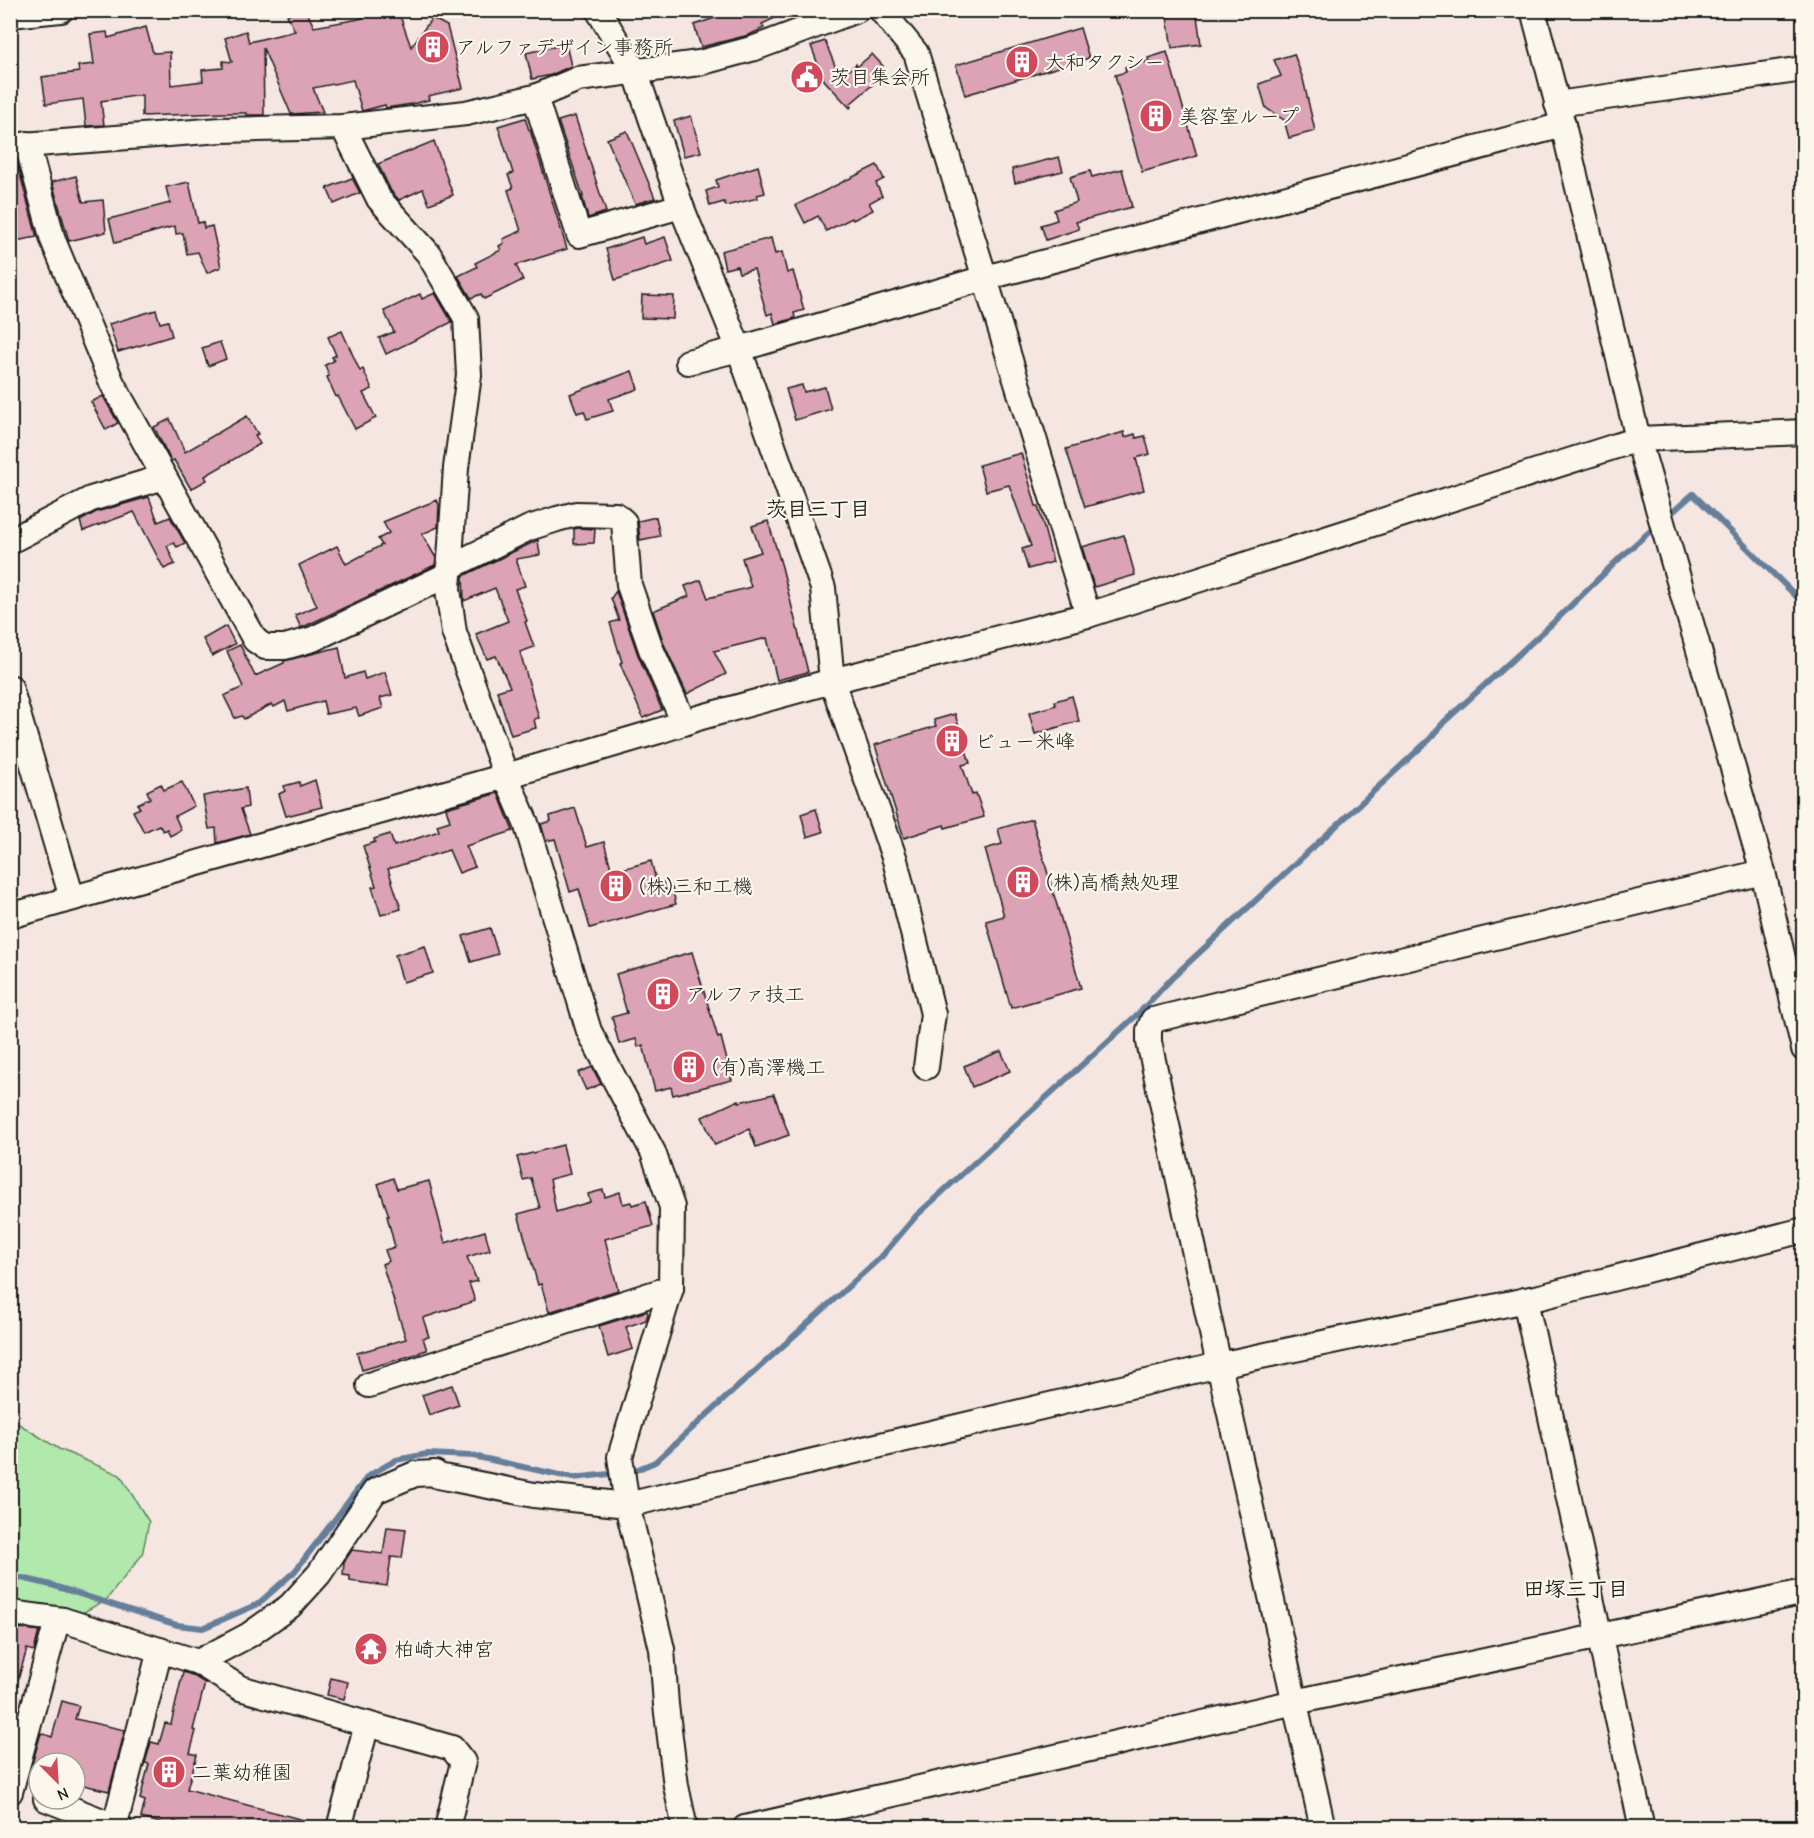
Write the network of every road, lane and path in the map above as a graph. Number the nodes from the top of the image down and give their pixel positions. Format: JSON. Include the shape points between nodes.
{"nodes":[{"id":1,"x":61,"y":10,"type":"edge"},
{"id":2,"x":598,"y":10,"type":"edge"},
{"id":3,"x":857,"y":10,"type":"edge"},
{"id":4,"x":881,"y":10,"type":"edge"},
{"id":5,"x":1533,"y":10,"type":"edge"},
{"id":6,"x":10,"y":15,"type":"edge"},
{"id":7,"x":1803,"y":69,"type":"edge"},
{"id":8,"x":635,"y":72,"type":"junction"},
{"id":9,"x":534,"y":97,"type":"junction"},
{"id":10,"x":1560,"y":114,"type":"junction"},
{"id":11,"x":343,"y":127,"type":"junction"},
{"id":12,"x":16,"y":142,"type":"edge"},
{"id":13,"x":681,"y":206,"type":"junction"},
{"id":14,"x":985,"y":278,"type":"junction"},
{"id":15,"x":739,"y":349,"type":"junction"},
{"id":16,"x":688,"y":362,"type":"dead end"},
{"id":17,"x":1803,"y":432,"type":"edge"},
{"id":18,"x":1638,"y":439,"type":"junction"},
{"id":19,"x":164,"y":477,"type":"junction"},
{"id":20,"x":10,"y":541,"type":"edge"},
{"id":21,"x":449,"y":570,"type":"junction"},
{"id":22,"x":1088,"y":615,"type":"junction"},
{"id":23,"x":832,"y":681,"type":"junction"},
{"id":24,"x":10,"y":687,"type":"edge"},
{"id":25,"x":684,"y":723,"type":"junction"},
{"id":26,"x":506,"y":776,"type":"junction"},
{"id":27,"x":1763,"y":873,"type":"junction"},
{"id":28,"x":72,"y":898,"type":"junction"},
{"id":29,"x":10,"y":916,"type":"edge"},
{"id":30,"x":1803,"y":1049,"type":"edge"},
{"id":31,"x":926,"y":1067,"type":"dead end"},
{"id":32,"x":1803,"y":1230,"type":"edge"},
{"id":33,"x":671,"y":1288,"type":"junction"},
{"id":34,"x":1525,"y":1300,"type":"junction"},
{"id":35,"x":1219,"y":1365,"type":"junction"},
{"id":36,"x":369,"y":1385,"type":"dead end"},
{"id":37,"x":627,"y":1505,"type":"junction"},
{"id":38,"x":1803,"y":1592,"type":"edge"},
{"id":39,"x":10,"y":1613,"type":"edge"},
{"id":40,"x":63,"y":1620,"type":"junction"},
{"id":41,"x":1600,"y":1636,"type":"junction"},
{"id":42,"x":160,"y":1650,"type":"junction"},
{"id":43,"x":198,"y":1662,"type":"junction"},
{"id":44,"x":1295,"y":1702,"type":"junction"},
{"id":45,"x":367,"y":1724,"type":"junction"},
{"id":46,"x":11,"y":1788,"type":"edge"},
{"id":47,"x":27,"y":1793,"type":"edge"},
{"id":48,"x":76,"y":1811,"type":"edge"},
{"id":49,"x":116,"y":1827,"type":"edge"},
{"id":50,"x":339,"y":1827,"type":"edge"},
{"id":51,"x":447,"y":1827,"type":"edge"},
{"id":52,"x":685,"y":1827,"type":"edge"},
{"id":53,"x":745,"y":1827,"type":"edge"},
{"id":54,"x":1323,"y":1827,"type":"edge"},
{"id":55,"x":1642,"y":1827,"type":"edge"}],
"edges":[{"from":1,"to":6,"type":"street"},
{"from":2,"to":8,"type":"street"},
{"from":3,"to":8,"type":"street","via":[[754,48],[699,63]]},
{"from":4,"to":14,"type":"street","via":[[916,53]]},
{"from":5,"to":10,"type":"street"},
{"from":7,"to":10,"type":"street"},
{"from":8,"to":9,"type":"street","via":[[578,79]]},
{"from":8,"to":13,"type":"street"},
{"from":9,"to":11,"type":"street","via":[[466,113]]},
{"from":9,"to":13,"type":"street","via":[[579,235]]},
{"from":10,"to":14,"type":"street"},
{"from":10,"to":18,"type":"street"},
{"from":11,"to":12,"type":"street"},
{"from":11,"to":21,"type":"street","via":[[379,199],[428,253],[466,318],[469,375],[456,468]]},
{"from":12,"to":19,"type":"street","via":[[107,372]]},
{"from":13,"to":15,"type":"street"},
{"from":14,"to":15,"type":"street"},
{"from":14,"to":22,"type":"street"},
{"from":15,"to":16,"type":"street"},
{"from":15,"to":23,"type":"street","via":[[823,588]]},
{"from":17,"to":18,"type":"street"},
{"from":18,"to":22,"type":"street"},
{"from":18,"to":27,"type":"street"},
{"from":19,"to":20,"type":"street","via":[[91,499]]},
{"from":19,"to":21,"type":"street","via":[[255,640],[265,647],[285,647],[313,639]]},
{"from":21,"to":25,"type":"street","via":[[529,528],[576,514],[616,515],[624,522],[629,585],[651,649]]},
{"from":21,"to":26,"type":"street","via":[[454,632]]},
{"from":22,"to":23,"type":"street"},
{"from":23,"to":25,"type":"street"},
{"from":23,"to":31,"type":"street","via":[[895,860],[918,948],[933,1014]]},
{"from":24,"to":28,"type":"street"},
{"from":25,"to":26,"type":"street"},
{"from":26,"to":28,"type":"street"},
{"from":26,"to":33,"type":"street","via":[[526,823],[589,1031],[653,1152],[672,1207]]},
{"from":27,"to":30,"type":"street"},
{"from":27,"to":35,"type":"street","via":[[1152,1020],[1149,1042]]},
{"from":28,"to":29,"type":"street"},
{"from":32,"to":34,"type":"street"},
{"from":33,"to":36,"type":"street"},
{"from":33,"to":37,"type":"street","via":[[620,1457]]},
{"from":34,"to":35,"type":"street"},
{"from":34,"to":41,"type":"street"},
{"from":35,"to":37,"type":"street"},
{"from":35,"to":44,"type":"street"},
{"from":37,"to":43,"type":"street","via":[[534,1495],[435,1473],[415,1474],[375,1491],[319,1574],[290,1606],[249,1635]]},
{"from":37,"to":52,"type":"street","via":[[662,1649],[676,1786]]},
{"from":38,"to":41,"type":"street"},
{"from":39,"to":40,"type":"street"},
{"from":40,"to":42,"type":"street"},
{"from":40,"to":46,"type":"street","via":[[56,1625]]},
{"from":41,"to":44,"type":"street"},
{"from":41,"to":55,"type":"street"},
{"from":42,"to":43,"type":"street"},
{"from":42,"to":49,"type":"street"},
{"from":43,"to":45,"type":"street","via":[[240,1688]]},
{"from":44,"to":53,"type":"street"},
{"from":44,"to":54,"type":"street"},
{"from":45,"to":50,"type":"street"},
{"from":45,"to":51,"type":"street","via":[[452,1748],[463,1762]]},
{"from":46,"to":47,"type":"street"},
{"from":48,"to":49,"type":"street"}]}
